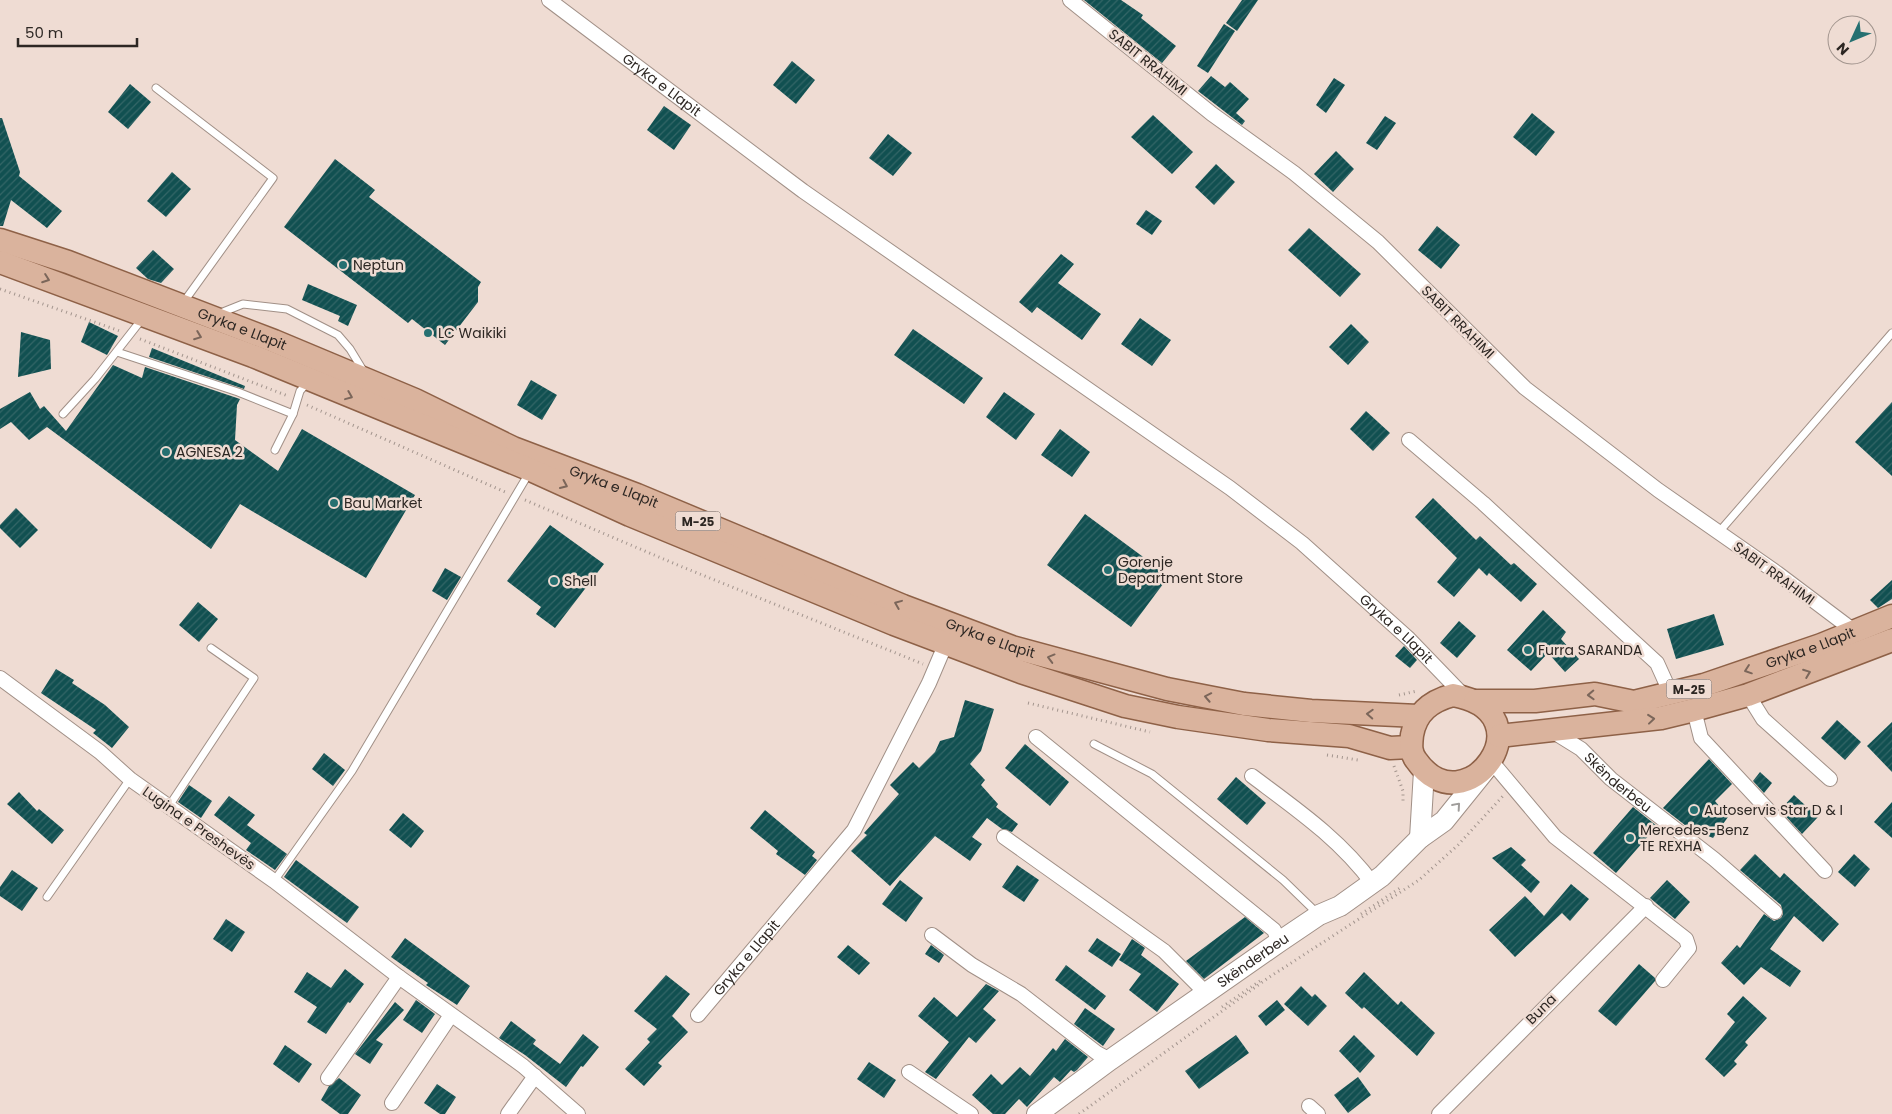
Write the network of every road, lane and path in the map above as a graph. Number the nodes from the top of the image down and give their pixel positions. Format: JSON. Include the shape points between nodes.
{"nodes":[{"id":1,"x":549,"y":0,"type":"edge"},
{"id":2,"x":1070,"y":0,"type":"edge"},
{"id":3,"x":156,"y":88,"type":"dead end"},
{"id":4,"x":0,"y":240,"type":"edge"},
{"id":5,"x":0,"y":262,"type":"edge"},
{"id":6,"x":0,"y":290,"type":"edge"},
{"id":7,"x":178,"y":305,"type":"junction"},
{"id":8,"x":208,"y":315,"type":"junction"},
{"id":9,"x":144,"y":316,"type":"junction"},
{"id":10,"x":1892,"y":333,"type":"edge"},
{"id":11,"x":131,"y":335,"type":"junction"},
{"id":12,"x":117,"y":352,"type":"junction"},
{"id":13,"x":310,"y":380,"type":"junction"},
{"id":14,"x":364,"y":380,"type":"junction"},
{"id":15,"x":297,"y":400,"type":"junction"},
{"id":16,"x":63,"y":414,"type":"dead end"},
{"id":17,"x":293,"y":414,"type":"junction"},
{"id":18,"x":1409,"y":440,"type":"dead end"},
{"id":19,"x":276,"y":450,"type":"dead end"},
{"id":20,"x":531,"y":470,"type":"junction"},
{"id":21,"x":515,"y":496,"type":"junction"},
{"id":22,"x":1719,"y":532,"type":"junction"},
{"id":23,"x":1892,"y":616,"type":"edge"},
{"id":24,"x":1854,"y":631,"type":"junction"},
{"id":25,"x":1892,"y":640,"type":"edge"},
{"id":26,"x":946,"y":643,"type":"junction"},
{"id":27,"x":211,"y":648,"type":"dead end"},
{"id":28,"x":935,"y":669,"type":"junction"},
{"id":29,"x":0,"y":678,"type":"edge"},
{"id":30,"x":1419,"y":691,"type":"dead end"},
{"id":31,"x":1671,"y":694,"type":"junction"},
{"id":32,"x":1748,"y":695,"type":"junction"},
{"id":33,"x":1391,"y":697,"type":"dead end"},
{"id":34,"x":1470,"y":699,"type":"junction"},
{"id":35,"x":1028,"y":703,"type":"dead end"},
{"id":36,"x":1694,"y":710,"type":"junction"},
{"id":37,"x":1418,"y":716,"type":"junction"},
{"id":38,"x":1552,"y":732,"type":"junction"},
{"id":39,"x":1155,"y":733,"type":"dead end"},
{"id":40,"x":1499,"y":736,"type":"junction"},
{"id":41,"x":1036,"y":738,"type":"dead end"},
{"id":42,"x":1094,"y":744,"type":"dead end"},
{"id":43,"x":1410,"y":748,"type":"junction"},
{"id":44,"x":1317,"y":753,"type":"dead end"},
{"id":45,"x":1366,"y":761,"type":"dead end"},
{"id":46,"x":1492,"y":762,"type":"junction"},
{"id":47,"x":1385,"y":764,"type":"dead end"},
{"id":48,"x":1424,"y":771,"type":"junction"},
{"id":49,"x":1252,"y":776,"type":"dead end"},
{"id":50,"x":1830,"y":778,"type":"dead end"},
{"id":51,"x":130,"y":779,"type":"junction"},
{"id":52,"x":1513,"y":787,"type":"junction"},
{"id":53,"x":169,"y":806,"type":"junction"},
{"id":54,"x":1403,"y":810,"type":"dead end"},
{"id":55,"x":1004,"y":837,"type":"dead end"},
{"id":56,"x":1420,"y":838,"type":"junction"},
{"id":57,"x":1825,"y":871,"type":"dead end"},
{"id":58,"x":274,"y":881,"type":"junction"},
{"id":59,"x":1373,"y":884,"type":"junction"},
{"id":60,"x":1400,"y":888,"type":"dead end"},
{"id":61,"x":47,"y":898,"type":"dead end"},
{"id":62,"x":1646,"y":906,"type":"junction"},
{"id":63,"x":1776,"y":912,"type":"dead end"},
{"id":64,"x":1319,"y":916,"type":"junction"},
{"id":65,"x":932,"y":934,"type":"dead end"},
{"id":66,"x":1279,"y":942,"type":"junction"},
{"id":67,"x":399,"y":978,"type":"junction"},
{"id":68,"x":1662,"y":980,"type":"dead end"},
{"id":69,"x":1205,"y":992,"type":"junction"},
{"id":70,"x":451,"y":1015,"type":"junction"},
{"id":71,"x":698,"y":1015,"type":"dead end"},
{"id":72,"x":1110,"y":1060,"type":"junction"},
{"id":73,"x":909,"y":1072,"type":"dead end"},
{"id":74,"x":535,"y":1076,"type":"junction"},
{"id":75,"x":328,"y":1078,"type":"dead end"},
{"id":76,"x":392,"y":1103,"type":"dead end"},
{"id":77,"x":508,"y":1114,"type":"edge"},
{"id":78,"x":578,"y":1114,"type":"edge"},
{"id":79,"x":971,"y":1114,"type":"edge"},
{"id":80,"x":1037,"y":1114,"type":"edge"},
{"id":81,"x":1078,"y":1114,"type":"edge"},
{"id":82,"x":1438,"y":1114,"type":"edge"}],
"edges":[{"from":1,"to":34,"type":"street","name":"Gryka e Llapit","via":[[803,191],[1245,499],[1302,543],[1409,638]]},
{"from":2,"to":22,"type":"street","name":"SABIT RRAHIMI","via":[[1378,242],[1525,388],[1658,490]]},
{"from":3,"to":7,"type":"lane","via":[[273,178],[186,301]]},
{"from":4,"to":7,"type":"main road","name":"Gryka e Llapit","number":"M-25","via":[[68,262]]},
{"from":5,"to":9,"type":"main road","name":"Gryka e Llapit","number":"M-25","one_way":true},
{"from":6,"to":11,"type":"path"},
{"from":7,"to":8,"type":"main road","name":"Gryka e Llapit","number":"M-25"},
{"from":8,"to":14,"type":"main road","name":"Gryka e Llapit","number":"M-25"},
{"from":8,"to":14,"type":"lane","via":[[243,304],[287,308],[338,335],[364,372]]},
{"from":9,"to":11,"type":"lane"},
{"from":9,"to":13,"type":"main road","name":"Gryka e Llapit","number":"M-25","one_way":true},
{"from":10,"to":22,"type":"lane"},
{"from":11,"to":12,"type":"lane"},
{"from":11,"to":15,"type":"path"},
{"from":12,"to":16,"type":"lane"},
{"from":12,"to":17,"type":"lane"},
{"from":13,"to":15,"type":"lane"},
{"from":13,"to":20,"type":"main road","name":"Gryka e Llapit","number":"M-25","one_way":true},
{"from":37,"to":14,"type":"main road","name":"Gryka e Llapit","number":"M-25","one_way":true,"via":[[1311,712],[1244,704],[1167,689],[1012,647],[513,448],[415,400]]},
{"from":15,"to":17,"type":"lane"},
{"from":15,"to":21,"type":"path"},
{"from":17,"to":19,"type":"lane"},
{"from":18,"to":31,"type":"street","via":[[1483,503],[1657,663]]},
{"from":20,"to":21,"type":"lane"},
{"from":20,"to":26,"type":"main road","name":"Gryka e Llapit","number":"M-25","one_way":true,"via":[[630,515]]},
{"from":21,"to":28,"type":"path"},
{"from":21,"to":58,"type":"lane","via":[[352,771]]},
{"from":22,"to":24,"type":"street","name":"SABIT RRAHIMI"},
{"from":23,"to":24,"type":"main road","name":"Gryka e Llapit","number":"M-25"},
{"from":24,"to":31,"type":"main road","name":"Gryka e Llapit","number":"M-25","one_way":true},
{"from":32,"to":25,"type":"main road","name":"Gryka e Llapit","number":"M-25","one_way":true},
{"from":26,"to":28,"type":"street","name":"Gryka e Llapit"},
{"from":26,"to":43,"type":"main road","name":"Gryka e Llapit","number":"M-25","via":[[1125,706],[1268,730],[1349,736],[1390,748]]},
{"from":27,"to":53,"type":"lane","via":[[254,678]]},
{"from":28,"to":71,"type":"street","name":"Gryka e Llapit","via":[[854,830]]},
{"from":29,"to":51,"type":"street","name":"Lugina e Preshevës","via":[[100,752]]},
{"from":30,"to":33,"type":"path"},
{"from":31,"to":34,"type":"main road","name":"Gryka e Llapit","number":"M-25","one_way":true,"via":[[1634,702],[1595,694],[1535,701]]},
{"from":32,"to":36,"type":"main road","name":"Gryka e Llapit","number":"M-25"},
{"from":32,"to":50,"type":"street","via":[[1763,719]]},
{"from":34,"to":37,"type":"main road","via":[[1453,695],[1434,702]]},
{"from":34,"to":40,"type":"main road","via":[[1491,714]]},
{"from":35,"to":39,"type":"path"},
{"from":38,"to":36,"type":"main road","name":"Gryka e Llapit","number":"M-25","one_way":true,"via":[[1661,718]]},
{"from":36,"to":57,"type":"street","via":[[1701,738]]},
{"from":37,"to":43,"type":"main road"},
{"from":38,"to":40,"type":"main road","name":"Gryka e Llapit","number":"M-25"},
{"from":38,"to":63,"type":"street","name":"Skënderbeu","via":[[1581,749],[1611,779]]},
{"from":40,"to":46,"type":"main road"},
{"from":41,"to":66,"type":"street","via":[[1274,930]]},
{"from":42,"to":64,"type":"lane","via":[[1152,774],[1283,880]]},
{"from":43,"to":48,"type":"main road"},
{"from":44,"to":45,"type":"path"},
{"from":46,"to":48,"type":"main road","via":[[1472,779],[1460,782],[1447,782]]},
{"from":46,"to":52,"type":"street"},
{"from":56,"to":46,"type":"main road","name":"Skënderbeu","one_way":true,"via":[[1444,821]]},
{"from":47,"to":54,"type":"path","via":[[1395,766]]},
{"from":48,"to":56,"type":"main road"},
{"from":49,"to":59,"type":"street","via":[[1315,822],[1354,858]]},
{"from":51,"to":53,"type":"street","name":"Lugina e Preshevës"},
{"from":51,"to":61,"type":"lane"},
{"from":52,"to":62,"type":"street","via":[[1555,837]]},
{"from":52,"to":81,"type":"path","via":[[1458,845],[1419,880],[1268,978]]},
{"from":53,"to":58,"type":"street","name":"Lugina e Preshevës"},
{"from":55,"to":69,"type":"street","name":"Skënderbeu","via":[[1157,945]]},
{"from":56,"to":59,"type":"main road","name":"Skënderbeu"},
{"from":58,"to":67,"type":"street","name":"Lugina e Preshevës"},
{"from":59,"to":64,"type":"main road","name":"Skënderbeu"},
{"from":60,"to":81,"type":"path","via":[[1250,988]]},
{"from":62,"to":68,"type":"street","via":[[1686,939],[1689,948]]},
{"from":62,"to":82,"type":"street","name":"Buna"},
{"from":64,"to":66,"type":"main road","name":"Skënderbeu"},
{"from":65,"to":72,"type":"street"},
{"from":66,"to":69,"type":"main road","name":"Skënderbeu"},
{"from":67,"to":70,"type":"street","name":"Lugina e Preshevës"},
{"from":67,"to":75,"type":"street"},
{"from":69,"to":72,"type":"main road","name":"Skënderbeu"},
{"from":70,"to":74,"type":"street","name":"Lugina e Preshevës"},
{"from":70,"to":76,"type":"street"},
{"from":72,"to":80,"type":"main road","name":"Skënderbeu"},
{"from":73,"to":79,"type":"street"},
{"from":74,"to":77,"type":"street"},
{"from":74,"to":78,"type":"street","name":"Lugina e Preshevës"}]}
